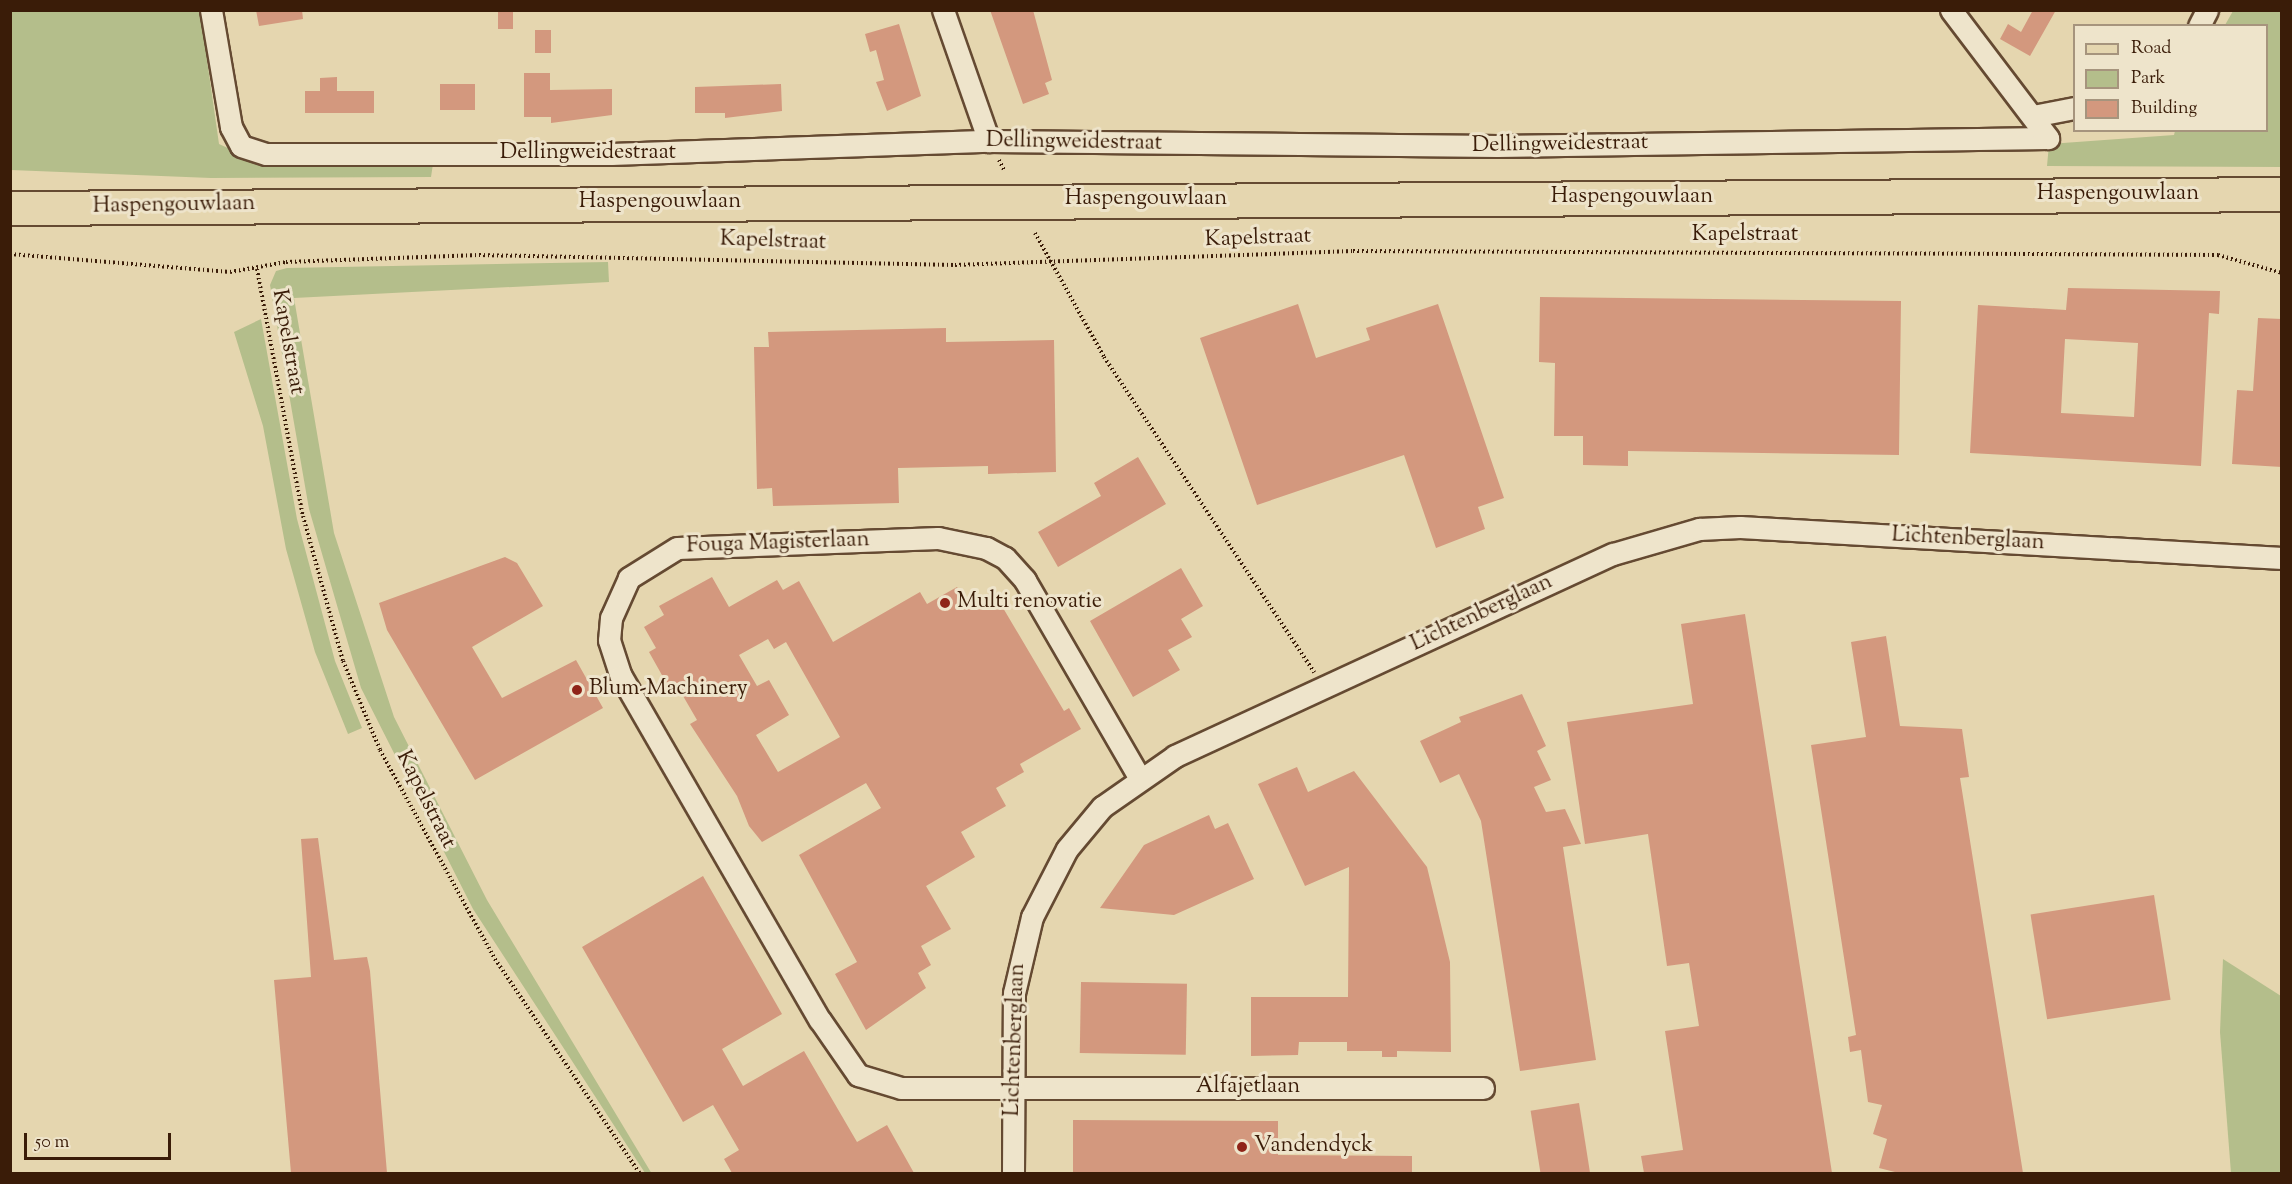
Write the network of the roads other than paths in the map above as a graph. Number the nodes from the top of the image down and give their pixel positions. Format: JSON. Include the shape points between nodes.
{"nodes":[{"id":1,"x":211,"y":10,"type":"edge"},
{"id":2,"x":943,"y":10,"type":"edge"},
{"id":3,"x":1951,"y":10,"type":"edge"},
{"id":4,"x":2207,"y":10,"type":"edge"},
{"id":5,"x":2200,"y":24,"type":"edge"},
{"id":6,"x":2073,"y":108,"type":"edge"},
{"id":7,"x":2033,"y":116,"type":"junction"},
{"id":8,"x":989,"y":141,"type":"junction"},
{"id":9,"x":2282,"y":194,"type":"edge"},
{"id":10,"x":10,"y":195,"type":"edge"},
{"id":11,"x":10,"y":208,"type":"edge"},
{"id":12,"x":61,"y":208,"type":"junction"},
{"id":13,"x":2282,"y":558,"type":"edge"},
{"id":14,"x":1139,"y":777,"type":"junction"},
{"id":15,"x":1013,"y":1088,"type":"junction"},
{"id":16,"x":1483,"y":1089,"type":"dead end"},
{"id":17,"x":1013,"y":1173,"type":"edge"}],
"edges":[{"from":1,"to":8,"type":"street","name":"Dellingweidestraat","via":[[231,127],[241,146],[258,152],[611,154]]},
{"from":2,"to":8,"type":"street"},
{"from":3,"to":7,"type":"street"},
{"from":4,"to":5,"type":"street"},
{"from":6,"to":7,"type":"street"},
{"from":7,"to":8,"type":"street","name":"Dellingweidestraat","via":[[2048,138],[1462,146]]},
{"from":9,"to":12,"type":"main road","name":"Haspengouwlaan"},
{"from":10,"to":12,"type":"main road"},
{"from":11,"to":12,"type":"main road","name":"Haspengouwlaan"},
{"from":13,"to":14,"type":"street","name":"Lichtenberglaan","via":[[1740,527],[1699,529],[1612,554]]},
{"from":14,"to":15,"type":"street","name":"Lichtenberglaan","via":[[1102,807],[1067,849],[1032,917],[1014,993]]},
{"from":14,"to":15,"type":"street","name":"Fouga Magisterlaan","via":[[1024,580],[1005,558],[986,548],[938,538],[677,548],[648,562],[617,596],[609,640],[617,667],[848,1065],[865,1078],[901,1088]]},
{"from":15,"to":16,"type":"street","name":"Alfajetlaan"},
{"from":15,"to":17,"type":"street","name":"Lichtenberglaan"}]}
